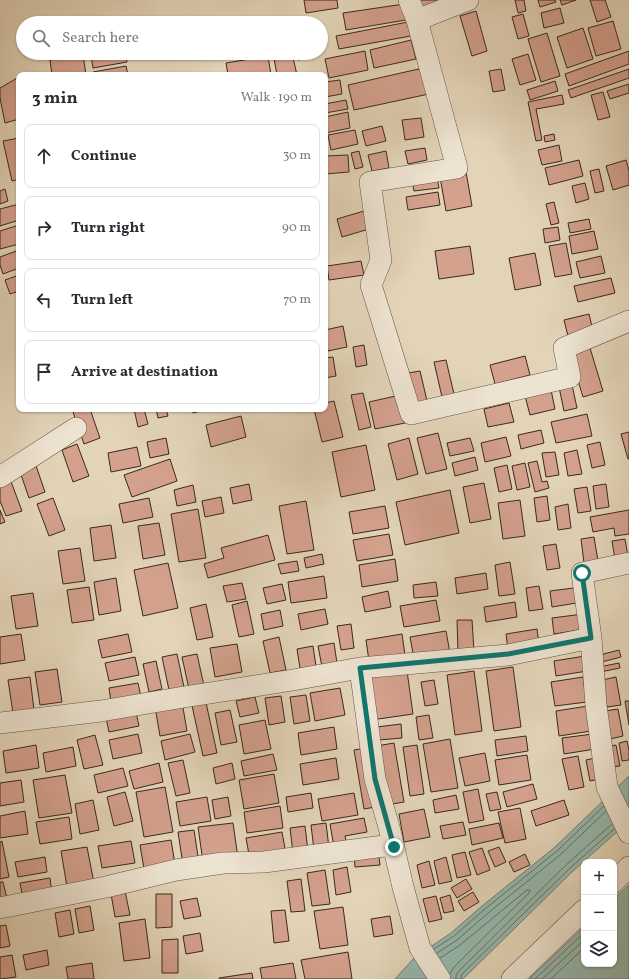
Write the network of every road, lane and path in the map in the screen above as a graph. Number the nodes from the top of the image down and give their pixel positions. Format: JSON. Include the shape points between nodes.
{"nodes":[{"id":1,"x":410,"y":0,"type":"edge"},
{"id":2,"x":468,"y":0,"type":"edge"},
{"id":3,"x":417,"y":20,"type":"junction"},
{"id":4,"x":629,"y":321,"type":"edge"},
{"id":5,"x":76,"y":428,"type":"dead end"},
{"id":6,"x":0,"y":477,"type":"edge"},
{"id":7,"x":629,"y":563,"type":"edge"},
{"id":8,"x":591,"y":638,"type":"junction"},
{"id":9,"x":360,"y":668,"type":"junction"},
{"id":10,"x":0,"y":723,"type":"edge"},
{"id":11,"x":629,"y":833,"type":"edge"},
{"id":12,"x":394,"y":847,"type":"junction"},
{"id":13,"x":629,"y":867,"type":"edge"},
{"id":14,"x":617,"y":879,"type":"edge"},
{"id":15,"x":0,"y":908,"type":"edge"},
{"id":16,"x":581,"y":913,"type":"edge"},
{"id":17,"x":440,"y":979,"type":"edge"},
{"id":18,"x":512,"y":979,"type":"edge"}],
"edges":[{"from":1,"to":3,"type":"street"},
{"from":2,"to":3,"type":"street"},
{"from":3,"to":4,"type":"street","via":[[457,168],[370,182],[381,260],[371,285],[411,414],[570,377],[564,348]]},
{"from":5,"to":6,"type":"street"},
{"from":7,"to":8,"type":"street","via":[[582,573]]},
{"from":8,"to":9,"type":"street","via":[[508,654]]},
{"from":8,"to":11,"type":"street","via":[[596,704],[607,787]]},
{"from":9,"to":10,"type":"street","via":[[101,711]]},
{"from":9,"to":12,"type":"street","via":[[375,779]]},
{"from":12,"to":15,"type":"street","via":[[384,846],[264,862],[223,863],[176,870]]},
{"from":12,"to":17,"type":"street","via":[[420,948]]},
{"from":13,"to":14,"type":"street"},
{"from":16,"to":18,"type":"street"}]}
